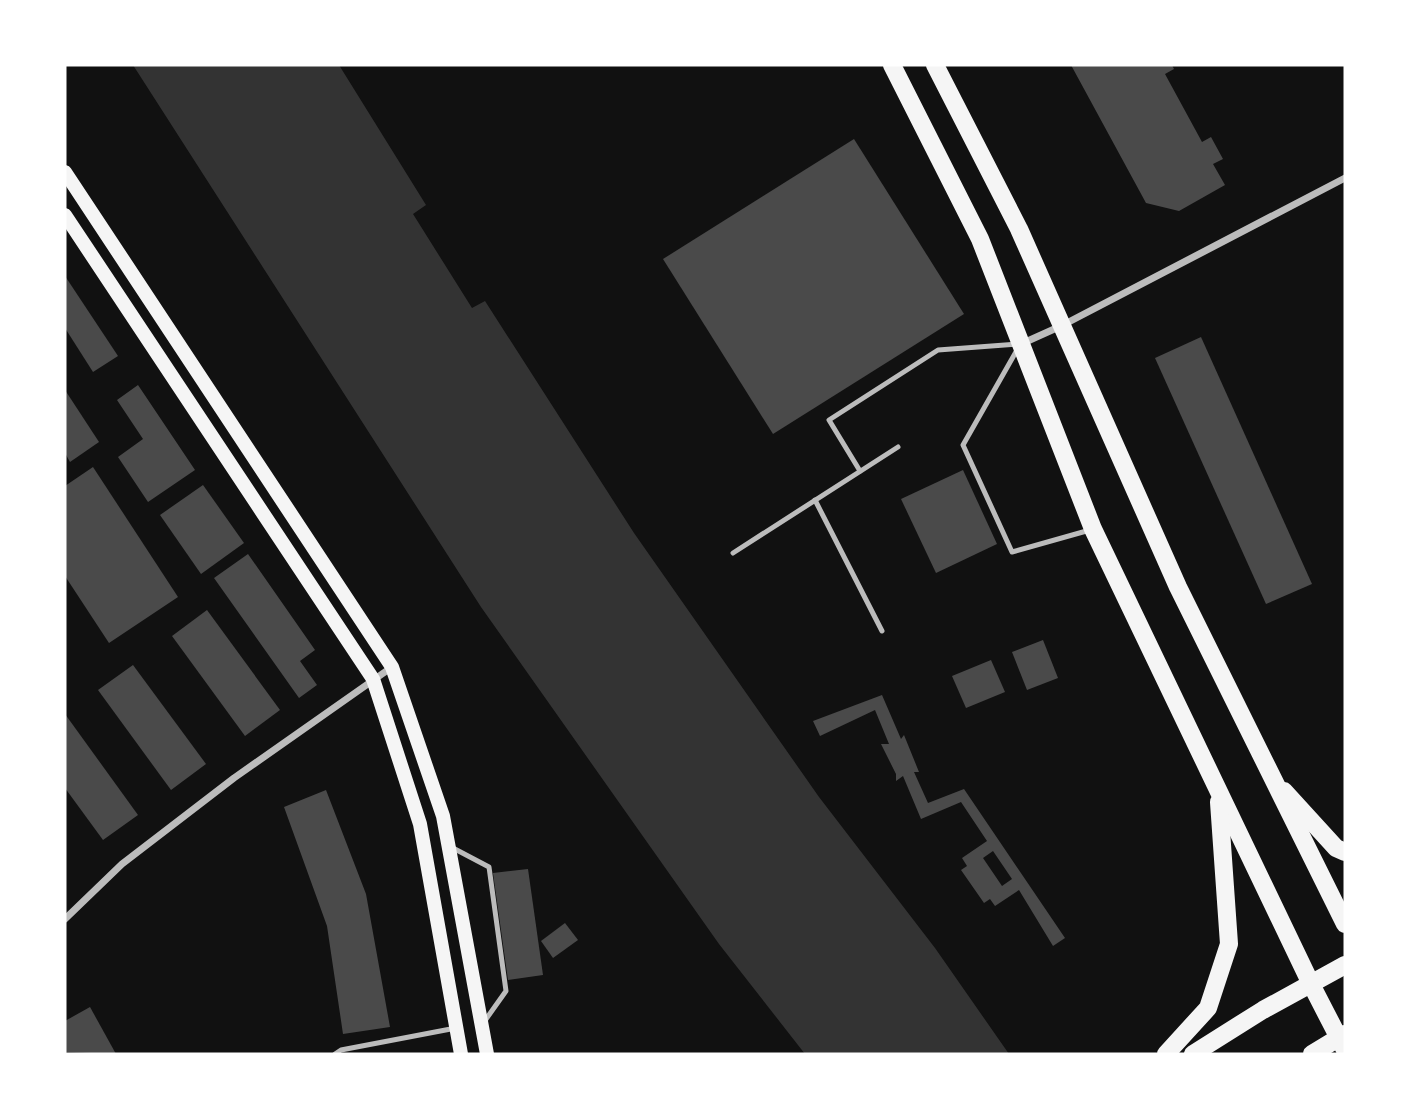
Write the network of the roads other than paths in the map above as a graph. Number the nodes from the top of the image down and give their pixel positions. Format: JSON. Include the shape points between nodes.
{"nodes":[{"id":1,"x":892,"y":65,"type":"edge"},
{"id":2,"x":935,"y":65,"type":"edge"},
{"id":3,"x":65,"y":172,"type":"edge"},
{"id":4,"x":1345,"y":178,"type":"edge"},
{"id":5,"x":65,"y":215,"type":"edge"},
{"id":6,"x":1061,"y":326,"type":"junction"},
{"id":7,"x":1020,"y":344,"type":"junction"},
{"id":8,"x":898,"y":447,"type":"dead end"},
{"id":9,"x":860,"y":471,"type":"junction"},
{"id":10,"x":815,"y":500,"type":"junction"},
{"id":11,"x":1093,"y":529,"type":"junction"},
{"id":12,"x":733,"y":553,"type":"dead end"},
{"id":13,"x":882,"y":631,"type":"dead end"},
{"id":14,"x":392,"y":667,"type":"junction"},
{"id":15,"x":373,"y":679,"type":"junction"},
{"id":16,"x":1270,"y":775,"type":"junction"},
{"id":17,"x":1219,"y":791,"type":"junction"},
{"id":18,"x":449,"y":845,"type":"junction"},
{"id":19,"x":1345,"y":852,"type":"edge"},
{"id":20,"x":65,"y":919,"type":"edge"},
{"id":21,"x":1345,"y":923,"type":"edge"},
{"id":22,"x":1345,"y":965,"type":"edge"},
{"id":23,"x":1311,"y":984,"type":"junction"},
{"id":24,"x":482,"y":1025,"type":"junction"},
{"id":25,"x":456,"y":1028,"type":"junction"},
{"id":26,"x":1343,"y":1041,"type":"edge"},
{"id":27,"x":335,"y":1054,"type":"edge"},
{"id":28,"x":461,"y":1054,"type":"edge"},
{"id":29,"x":487,"y":1054,"type":"edge"},
{"id":30,"x":1166,"y":1054,"type":"edge"},
{"id":31,"x":1193,"y":1054,"type":"edge"},
{"id":32,"x":1312,"y":1054,"type":"edge"}],
"edges":[{"from":1,"to":7,"type":"main road","via":[[980,239]]},
{"from":2,"to":6,"type":"main road","via":[[1019,229]]},
{"from":3,"to":14,"type":"main road"},
{"from":4,"to":6,"type":"street"},
{"from":5,"to":15,"type":"main road"},
{"from":6,"to":7,"type":"street"},
{"from":6,"to":16,"type":"main road","via":[[1178,587]]},
{"from":7,"to":9,"type":"lane","via":[[938,350],[829,420]]},
{"from":7,"to":11,"type":"main road"},
{"from":7,"to":11,"type":"lane","via":[[963,445],[1012,552]]},
{"from":8,"to":9,"type":"lane"},
{"from":9,"to":10,"type":"lane"},
{"from":10,"to":12,"type":"lane"},
{"from":10,"to":13,"type":"lane"},
{"from":11,"to":17,"type":"main road"},
{"from":14,"to":15,"type":"street"},
{"from":14,"to":18,"type":"main road"},
{"from":15,"to":20,"type":"street","via":[[122,864]]},
{"from":15,"to":25,"type":"main road","via":[[421,824]]},
{"from":16,"to":19,"type":"main road","via":[[1336,848]]},
{"from":16,"to":21,"type":"main road"},
{"from":17,"to":23,"type":"main road"},
{"from":17,"to":30,"type":"main road","via":[[1230,944],[1208,1008]]},
{"from":18,"to":24,"type":"main road"},
{"from":18,"to":24,"type":"lane","via":[[489,867],[506,991]]},
{"from":22,"to":23,"type":"main road"},
{"from":23,"to":26,"type":"main road"},
{"from":23,"to":31,"type":"main road"},
{"from":24,"to":29,"type":"main road"},
{"from":25,"to":27,"type":"lane"},
{"from":25,"to":28,"type":"main road"},
{"from":26,"to":32,"type":"main road"}]}
